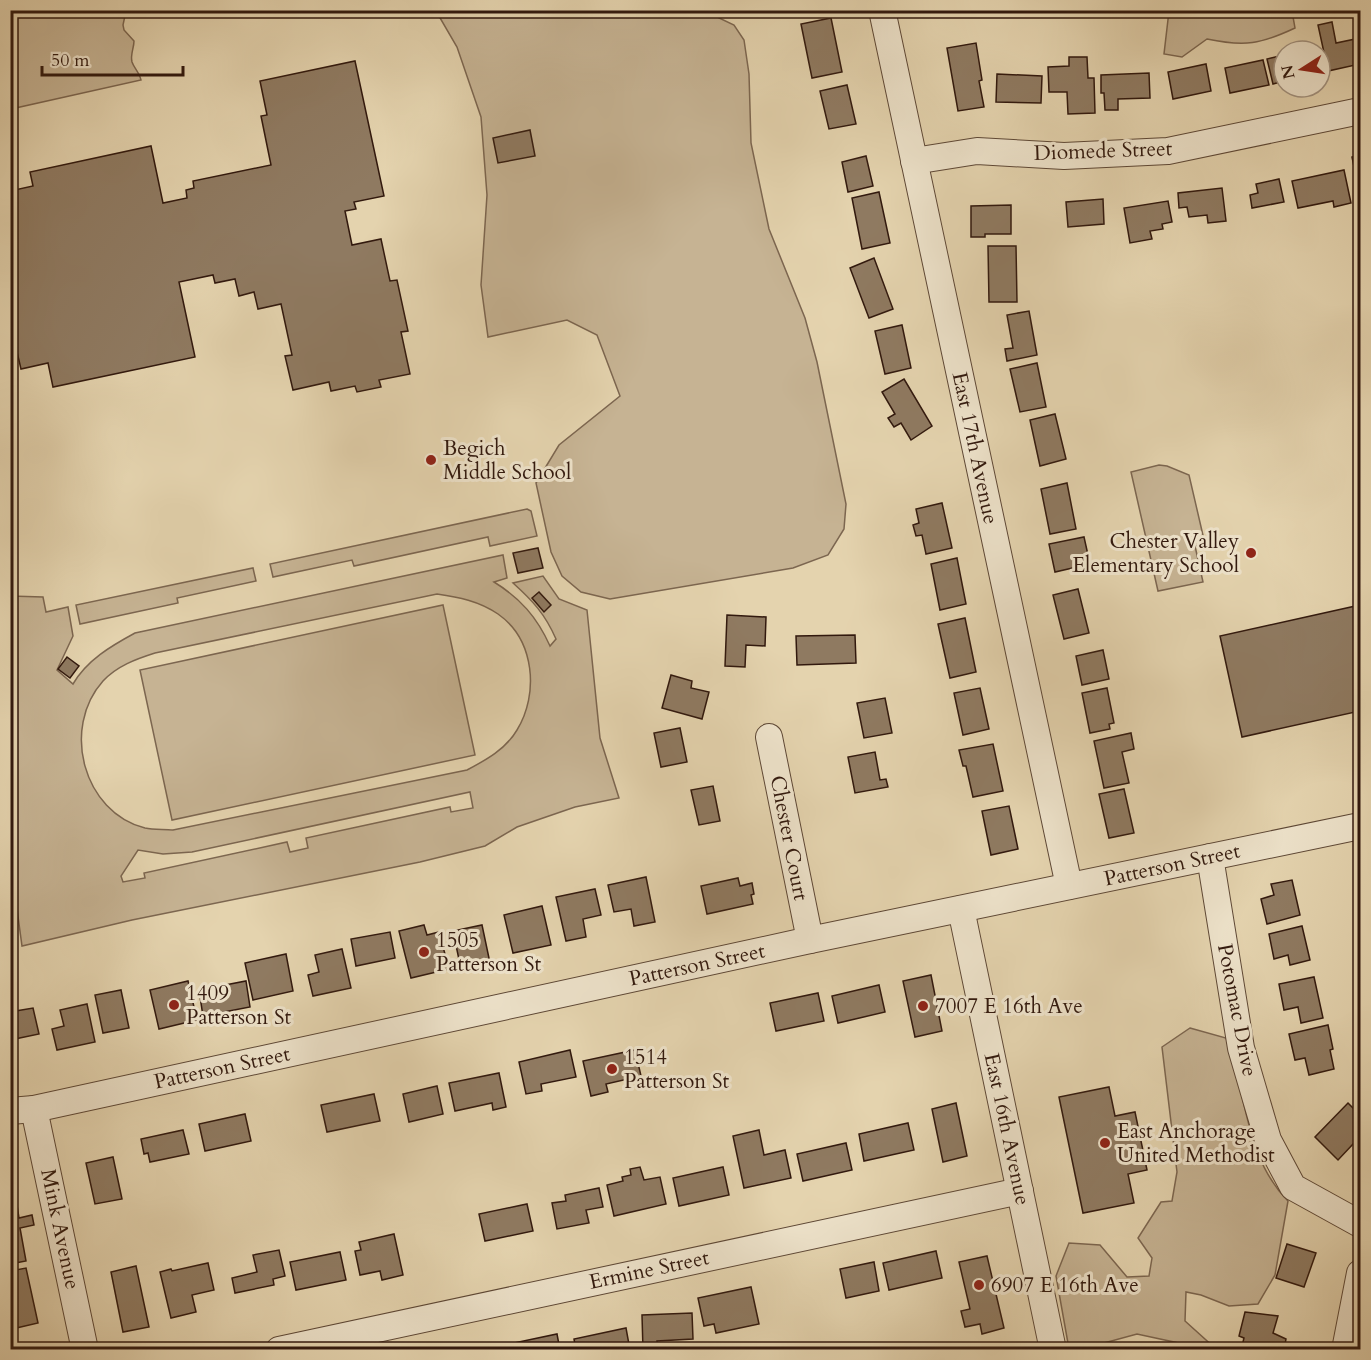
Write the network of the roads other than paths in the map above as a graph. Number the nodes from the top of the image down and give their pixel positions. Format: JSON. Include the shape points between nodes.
{"nodes":[{"id":1,"x":882,"y":10,"type":"edge"},
{"id":2,"x":1360,"y":111,"type":"edge"},
{"id":3,"x":914,"y":161,"type":"junction"},
{"id":4,"x":769,"y":737,"type":"dead end"},
{"id":5,"x":1360,"y":826,"type":"edge"},
{"id":6,"x":1210,"y":857,"type":"junction"},
{"id":7,"x":1069,"y":886,"type":"junction"},
{"id":8,"x":960,"y":909,"type":"junction"},
{"id":9,"x":810,"y":940,"type":"junction"},
{"id":10,"x":18,"y":1113,"type":"edge"},
{"id":11,"x":1020,"y":1191,"type":"junction"},
{"id":12,"x":1360,"y":1224,"type":"edge"},
{"id":13,"x":1360,"y":1273,"type":"edge"},
{"id":14,"x":85,"y":1350,"type":"edge"},
{"id":15,"x":279,"y":1350,"type":"edge"},
{"id":16,"x":1053,"y":1350,"type":"edge"},
{"id":17,"x":1345,"y":1350,"type":"edge"}],
"edges":[{"from":1,"to":3,"type":"street","name":"East 17th Avenue"},
{"from":2,"to":3,"type":"street","name":"Diomede Street","via":[[1168,151],[1065,156],[977,151]]},
{"from":3,"to":7,"type":"street","name":"East 17th Avenue"},
{"from":4,"to":9,"type":"street","name":"Chester Court"},
{"from":5,"to":6,"type":"street","name":"Patterson Street"},
{"from":6,"to":7,"type":"street","name":"Patterson Street"},
{"from":6,"to":12,"type":"street","name":"Potomac Drive","via":[[1241,1048],[1268,1140],[1293,1186]]},
{"from":7,"to":8,"type":"street","name":"Patterson Street"},
{"from":8,"to":9,"type":"street","name":"Patterson Street"},
{"from":8,"to":11,"type":"street","name":"East 16th Avenue"},
{"from":9,"to":10,"type":"street","name":"Patterson Street"},
{"from":10,"to":14,"type":"street","name":"Mink Avenue"},
{"from":11,"to":15,"type":"street","name":"Ermine Street"},
{"from":11,"to":16,"type":"street","name":"East 16th Avenue"},
{"from":13,"to":17,"type":"street"}]}
